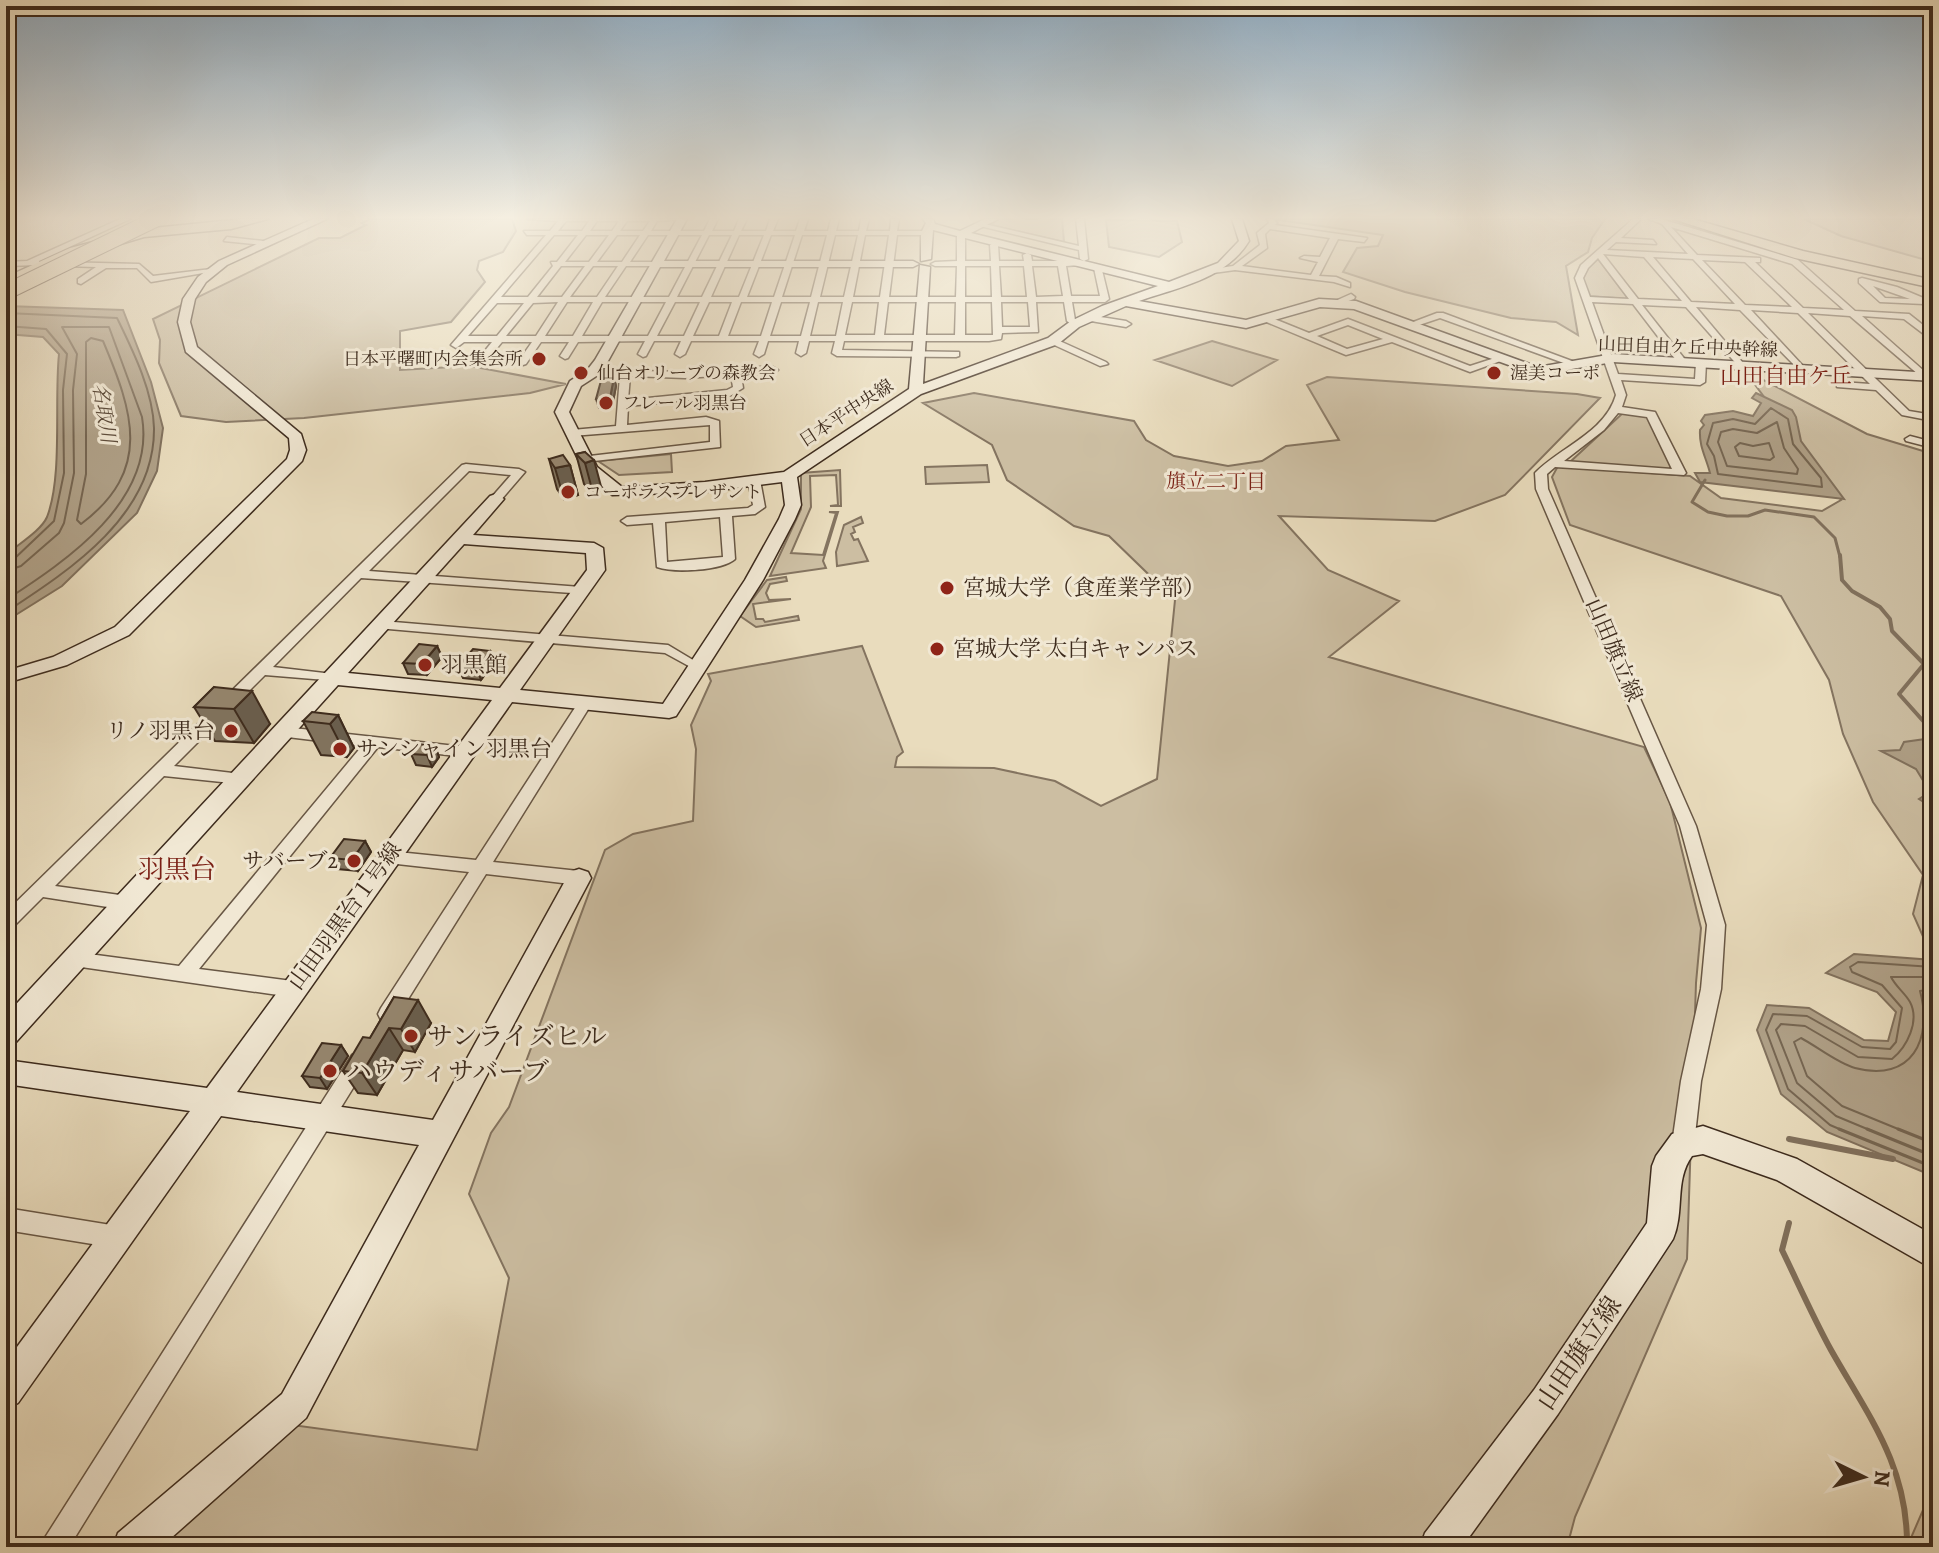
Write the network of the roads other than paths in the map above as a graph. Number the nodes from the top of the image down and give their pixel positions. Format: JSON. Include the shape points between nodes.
{"nodes":[{"id":1,"x":191,"y":291,"type":"edge"},
{"id":2,"x":501,"y":291,"type":"edge"},
{"id":3,"x":534,"y":291,"type":"edge"},
{"id":4,"x":570,"y":291,"type":"edge"},
{"id":5,"x":605,"y":291,"type":"edge"},
{"id":6,"x":641,"y":291,"type":"edge"},
{"id":7,"x":676,"y":291,"type":"edge"},
{"id":8,"x":710,"y":291,"type":"edge"},
{"id":9,"x":743,"y":291,"type":"edge"},
{"id":10,"x":781,"y":291,"type":"edge"},
{"id":11,"x":817,"y":291,"type":"edge"},
{"id":12,"x":851,"y":291,"type":"edge"},
{"id":13,"x":884,"y":291,"type":"edge"},
{"id":14,"x":923,"y":291,"type":"edge"},
{"id":15,"x":960,"y":291,"type":"edge"},
{"id":16,"x":996,"y":291,"type":"edge"},
{"id":17,"x":1031,"y":291,"type":"edge"},
{"id":18,"x":1067,"y":291,"type":"edge"},
{"id":19,"x":1101,"y":291,"type":"edge"},
{"id":20,"x":1154,"y":291,"type":"edge"},
{"id":21,"x":1584,"y":291,"type":"edge"},
{"id":22,"x":1628,"y":291,"type":"edge"},
{"id":23,"x":1677,"y":291,"type":"edge"},
{"id":24,"x":1728,"y":291,"type":"edge"},
{"id":25,"x":1779,"y":291,"type":"edge"},
{"id":26,"x":1829,"y":291,"type":"edge"},
{"id":27,"x":1874,"y":291,"type":"edge"},
{"id":28,"x":1899,"y":291,"type":"edge"},
{"id":29,"x":706,"y":299,"type":"junction"},
{"id":30,"x":740,"y":299,"type":"junction"},
{"id":31,"x":779,"y":299,"type":"junction"},
{"id":32,"x":815,"y":299,"type":"junction"},
{"id":33,"x":850,"y":299,"type":"junction"},
{"id":34,"x":883,"y":299,"type":"junction"},
{"id":35,"x":923,"y":299,"type":"junction"},
{"id":36,"x":960,"y":299,"type":"junction"},
{"id":37,"x":996,"y":299,"type":"junction"},
{"id":38,"x":1032,"y":299,"type":"junction"},
{"id":39,"x":1068,"y":299,"type":"junction"},
{"id":40,"x":1585,"y":299,"type":"junction"},
{"id":41,"x":493,"y":300,"type":"junction"},
{"id":42,"x":528,"y":300,"type":"junction"},
{"id":43,"x":564,"y":300,"type":"junction"},
{"id":44,"x":599,"y":300,"type":"junction"},
{"id":45,"x":636,"y":300,"type":"junction"},
{"id":46,"x":671,"y":300,"type":"junction"},
{"id":47,"x":1124,"y":302,"type":"junction"},
{"id":48,"x":1636,"y":302,"type":"junction"},
{"id":49,"x":1922,"y":302,"type":"junction"},
{"id":50,"x":1688,"y":304,"type":"junction"},
{"id":51,"x":1933,"y":305,"type":"edge"},
{"id":52,"x":1744,"y":308,"type":"junction"},
{"id":53,"x":1798,"y":310,"type":"junction"},
{"id":54,"x":1853,"y":313,"type":"junction"},
{"id":55,"x":1088,"y":318,"type":"junction"},
{"id":56,"x":1267,"y":319,"type":"junction"},
{"id":57,"x":1075,"y":324,"type":"junction"},
{"id":58,"x":1126,"y":324,"type":"dead end"},
{"id":59,"x":1413,"y":324,"type":"junction"},
{"id":60,"x":998,"y":330,"type":"junction"},
{"id":61,"x":1309,"y":336,"type":"junction"},
{"id":62,"x":879,"y":338,"type":"junction"},
{"id":63,"x":1933,"y":338,"type":"edge"},
{"id":64,"x":498,"y":339,"type":"junction"},
{"id":65,"x":538,"y":339,"type":"junction"},
{"id":66,"x":574,"y":339,"type":"junction"},
{"id":67,"x":613,"y":339,"type":"junction"},
{"id":68,"x":651,"y":339,"type":"junction"},
{"id":69,"x":687,"y":339,"type":"junction"},
{"id":70,"x":722,"y":339,"type":"junction"},
{"id":71,"x":765,"y":339,"type":"junction"},
{"id":72,"x":804,"y":339,"type":"junction"},
{"id":73,"x":840,"y":339,"type":"junction"},
{"id":74,"x":960,"y":339,"type":"junction"},
{"id":75,"x":1392,"y":339,"type":"junction"},
{"id":76,"x":1053,"y":341,"type":"junction"},
{"id":77,"x":918,"y":346,"type":"junction"},
{"id":78,"x":801,"y":353,"type":"dead end"},
{"id":79,"x":643,"y":354,"type":"dead end"},
{"id":80,"x":680,"y":354,"type":"dead end"},
{"id":81,"x":759,"y":354,"type":"dead end"},
{"id":82,"x":956,"y":354,"type":"dead end"},
{"id":83,"x":565,"y":356,"type":"dead end"},
{"id":84,"x":1606,"y":358,"type":"junction"},
{"id":85,"x":1501,"y":359,"type":"junction"},
{"id":86,"x":523,"y":362,"type":"dead end"},
{"id":87,"x":1682,"y":362,"type":"junction"},
{"id":88,"x":480,"y":363,"type":"dead end"},
{"id":89,"x":1701,"y":363,"type":"junction"},
{"id":90,"x":1103,"y":364,"type":"dead end"},
{"id":91,"x":1575,"y":364,"type":"junction"},
{"id":92,"x":1740,"y":365,"type":"junction"},
{"id":93,"x":1801,"y":369,"type":"junction"},
{"id":94,"x":735,"y":370,"type":"junction"},
{"id":95,"x":773,"y":370,"type":"dead end"},
{"id":96,"x":593,"y":372,"type":"junction"},
{"id":97,"x":625,"y":373,"type":"junction"},
{"id":98,"x":1863,"y":373,"type":"junction"},
{"id":99,"x":1613,"y":377,"type":"junction"},
{"id":100,"x":1930,"y":379,"type":"edge"},
{"id":101,"x":1668,"y":380,"type":"junction"},
{"id":102,"x":1841,"y":385,"type":"dead end"},
{"id":103,"x":1879,"y":387,"type":"junction"},
{"id":104,"x":916,"y":391,"type":"junction"},
{"id":105,"x":1676,"y":394,"type":"dead end"},
{"id":106,"x":624,"y":403,"type":"junction"},
{"id":107,"x":1617,"y":410,"type":"junction"},
{"id":108,"x":1933,"y":418,"type":"edge"},
{"id":109,"x":621,"y":428,"type":"junction"},
{"id":110,"x":572,"y":433,"type":"junction"},
{"id":111,"x":1910,"y":439,"type":"dead end"},
{"id":112,"x":1933,"y":445,"type":"edge"},
{"id":113,"x":585,"y":459,"type":"junction"},
{"id":114,"x":1551,"y":463,"type":"junction"},
{"id":115,"x":789,"y":476,"type":"junction"},
{"id":116,"x":754,"y":480,"type":"junction"},
{"id":117,"x":496,"y":499,"type":"joint"},
{"id":118,"x":726,"y":514,"type":"junction"},
{"id":119,"x":659,"y":518,"type":"junction"},
{"id":120,"x":627,"y":521,"type":"dead end"},
{"id":121,"x":461,"y":539,"type":"junction"},
{"id":122,"x":357,"y":574,"type":"junction"},
{"id":123,"x":424,"y":579,"type":"junction"},
{"id":124,"x":581,"y":591,"type":"junction"},
{"id":125,"x":382,"y":625,"type":"junction"},
{"id":126,"x":546,"y":640,"type":"junction"},
{"id":127,"x":698,"y":662,"type":"junction"},
{"id":128,"x":260,"y":670,"type":"junction"},
{"id":129,"x":6,"y":677,"type":"edge"},
{"id":130,"x":333,"y":678,"type":"junction"},
{"id":131,"x":505,"y":695,"type":"junction"},
{"id":132,"x":585,"y":703,"type":"junction"},
{"id":133,"x":284,"y":732,"type":"junction"},
{"id":134,"x":374,"y":742,"type":"junction"},
{"id":135,"x":465,"y":752,"type":"junction"},
{"id":136,"x":159,"y":770,"type":"junction"},
{"id":137,"x":241,"y":779,"type":"junction"},
{"id":138,"x":388,"y":857,"type":"junction"},
{"id":139,"x":480,"y":867,"type":"junction"},
{"id":140,"x":579,"y":878,"type":"joint"},
{"id":141,"x":39,"y":890,"type":"junction"},
{"id":142,"x":127,"y":903,"type":"junction"},
{"id":143,"x":6,"y":923,"type":"edge"},
{"id":144,"x":74,"y":960,"type":"junction"},
{"id":145,"x":184,"y":974,"type":"junction"},
{"id":146,"x":292,"y":989,"type":"junction"},
{"id":147,"x":6,"y":1034,"type":"edge"},
{"id":148,"x":6,"y":1072,"type":"edge"},
{"id":149,"x":214,"y":1103,"type":"junction"},
{"id":150,"x":323,"y":1119,"type":"junction"},
{"id":151,"x":442,"y":1135,"type":"junction"},
{"id":152,"x":1693,"y":1142,"type":"junction"},
{"id":153,"x":6,"y":1219,"type":"edge"},
{"id":154,"x":117,"y":1237,"type":"junction"},
{"id":155,"x":1933,"y":1253,"type":"edge"},
{"id":156,"x":6,"y":1391,"type":"edge"},
{"id":157,"x":53,"y":1547,"type":"edge"},
{"id":158,"x":132,"y":1547,"type":"edge"},
{"id":159,"x":1439,"y":1547,"type":"edge"}],
"edges":[{"from":1,"to":129,"type":"street","via":[[183,332],[191,349],[296,437],[294,461],[122,631],[60,661]]},
{"from":2,"to":41,"type":"street"},
{"from":3,"to":42,"type":"street"},
{"from":4,"to":43,"type":"street"},
{"from":5,"to":44,"type":"street"},
{"from":6,"to":45,"type":"street"},
{"from":7,"to":46,"type":"street"},
{"from":8,"to":29,"type":"street"},
{"from":9,"to":30,"type":"street"},
{"from":10,"to":31,"type":"street"},
{"from":11,"to":32,"type":"street"},
{"from":12,"to":33,"type":"street"},
{"from":13,"to":34,"type":"street"},
{"from":14,"to":35,"type":"street","name":"日本平中央線"},
{"from":15,"to":36,"type":"street"},
{"from":16,"to":37,"type":"street"},
{"from":17,"to":38,"type":"street"},
{"from":18,"to":39,"type":"street"},
{"from":19,"to":39,"type":"street","via":[[1105,299]]},
{"from":20,"to":47,"type":"street"},
{"from":21,"to":40,"type":"street"},
{"from":22,"to":48,"type":"street"},
{"from":23,"to":50,"type":"street"},
{"from":24,"to":52,"type":"street"},
{"from":25,"to":53,"type":"street"},
{"from":26,"to":54,"type":"street"},
{"from":27,"to":49,"type":"street","via":[[1883,300]]},
{"from":28,"to":49,"type":"street"},
{"from":29,"to":30,"type":"street"},
{"from":29,"to":46,"type":"street"},
{"from":29,"to":69,"type":"street"},
{"from":30,"to":31,"type":"street"},
{"from":30,"to":70,"type":"street"},
{"from":31,"to":32,"type":"street"},
{"from":31,"to":71,"type":"street"},
{"from":32,"to":33,"type":"street"},
{"from":32,"to":72,"type":"street"},
{"from":33,"to":34,"type":"street"},
{"from":33,"to":73,"type":"street"},
{"from":34,"to":35,"type":"street"},
{"from":34,"to":62,"type":"street"},
{"from":35,"to":36,"type":"street"},
{"from":35,"to":77,"type":"street","name":"日本平中央線"},
{"from":36,"to":37,"type":"street"},
{"from":36,"to":74,"type":"street"},
{"from":37,"to":38,"type":"street"},
{"from":37,"to":60,"type":"street"},
{"from":38,"to":39,"type":"street"},
{"from":38,"to":60,"type":"street","via":[[1035,330]]},
{"from":39,"to":57,"type":"street"},
{"from":40,"to":48,"type":"street"},
{"from":40,"to":84,"type":"street"},
{"from":41,"to":42,"type":"street"},
{"from":41,"to":64,"type":"street","via":[[458,343]]},
{"from":42,"to":43,"type":"street"},
{"from":42,"to":64,"type":"street"},
{"from":43,"to":44,"type":"street"},
{"from":43,"to":65,"type":"street"},
{"from":44,"to":45,"type":"street"},
{"from":44,"to":66,"type":"street"},
{"from":45,"to":46,"type":"street"},
{"from":45,"to":67,"type":"street"},
{"from":46,"to":68,"type":"street"},
{"from":47,"to":55,"type":"street"},
{"from":47,"to":56,"type":"street","name":"山田自由ケ丘中央幹線","via":[[1232,323]]},
{"from":48,"to":50,"type":"street"},
{"from":48,"to":87,"type":"street"},
{"from":49,"to":51,"type":"street"},
{"from":50,"to":52,"type":"street"},
{"from":50,"to":92,"type":"street"},
{"from":52,"to":53,"type":"street"},
{"from":52,"to":93,"type":"street"},
{"from":53,"to":54,"type":"street"},
{"from":53,"to":98,"type":"street"},
{"from":54,"to":63,"type":"street","via":[[1906,316]]},
{"from":54,"to":100,"type":"street"},
{"from":55,"to":57,"type":"street"},
{"from":55,"to":58,"type":"street"},
{"from":56,"to":59,"type":"street","name":"山田自由ケ丘中央幹線","via":[[1344,300]]},
{"from":56,"to":61,"type":"street"},
{"from":57,"to":76,"type":"street"},
{"from":59,"to":85,"type":"street","name":"山田自由ケ丘中央幹線"},
{"from":59,"to":91,"type":"street","via":[[1440,315]]},
{"from":60,"to":74,"type":"street","via":[[998,337]]},
{"from":61,"to":75,"type":"street","via":[[1346,352]]},
{"from":61,"to":75,"type":"street","via":[[1348,322]]},
{"from":62,"to":73,"type":"street"},
{"from":62,"to":77,"type":"street"},
{"from":64,"to":65,"type":"street"},
{"from":64,"to":88,"type":"street"},
{"from":65,"to":66,"type":"street"},
{"from":65,"to":86,"type":"street"},
{"from":66,"to":67,"type":"street"},
{"from":66,"to":83,"type":"street"},
{"from":67,"to":68,"type":"street"},
{"from":67,"to":96,"type":"street"},
{"from":68,"to":69,"type":"street"},
{"from":68,"to":79,"type":"street"},
{"from":69,"to":70,"type":"street"},
{"from":69,"to":80,"type":"street"},
{"from":70,"to":71,"type":"street"},
{"from":71,"to":72,"type":"street"},
{"from":71,"to":81,"type":"street"},
{"from":72,"to":73,"type":"street"},
{"from":72,"to":78,"type":"street"},
{"from":73,"to":77,"type":"street","via":[[837,353]]},
{"from":74,"to":77,"type":"street"},
{"from":75,"to":85,"type":"street","via":[[1470,369]]},
{"from":76,"to":90,"type":"street"},
{"from":76,"to":104,"type":"street"},
{"from":77,"to":82,"type":"street"},
{"from":77,"to":104,"type":"street","name":"日本平中央線"},
{"from":84,"to":87,"type":"street","name":"山田自由ケ丘中央幹線"},
{"from":84,"to":91,"type":"street","name":"山田自由ケ丘中央幹線"},
{"from":84,"to":99,"type":"street"},
{"from":85,"to":91,"type":"street","name":"山田自由ケ丘中央幹線","via":[[1547,372]]},
{"from":87,"to":89,"type":"street","name":"山田自由ケ丘中央幹線"},
{"from":89,"to":92,"type":"street","name":"山田自由ケ丘中央幹線"},
{"from":89,"to":101,"type":"street","via":[[1700,382]]},
{"from":92,"to":93,"type":"street","name":"山田自由ケ丘中央幹線"},
{"from":93,"to":98,"type":"street","name":"山田自由ケ丘中央幹線"},
{"from":94,"to":95,"type":"street"},
{"from":94,"to":97,"type":"street"},
{"from":94,"to":106,"type":"street","via":[[738,388],[730,393]]},
{"from":96,"to":97,"type":"street"},
{"from":96,"to":110,"type":"street","via":[[575,384],[562,412]]},
{"from":97,"to":106,"type":"street"},
{"from":98,"to":100,"type":"street","name":"山田自由ケ丘中央幹線"},
{"from":98,"to":103,"type":"street"},
{"from":99,"to":101,"type":"street"},
{"from":99,"to":107,"type":"street","via":[[1621,395]]},
{"from":101,"to":105,"type":"street"},
{"from":102,"to":103,"type":"street"},
{"from":103,"to":108,"type":"street","via":[[1906,413]]},
{"from":104,"to":115,"type":"street","name":"日本平中央線"},
{"from":106,"to":109,"type":"street"},
{"from":107,"to":114,"type":"street"},
{"from":107,"to":114,"type":"street","via":[[1651,414],[1680,473]]},
{"from":109,"to":110,"type":"street"},
{"from":109,"to":113,"type":"street","via":[[706,420],[715,423],[716,445]]},
{"from":110,"to":113,"type":"street"},
{"from":111,"to":112,"type":"street"},
{"from":113,"to":116,"type":"street","via":[[618,492]]},
{"from":114,"to":152,"type":"street","name":"山田旗立線","via":[[1541,473],[1542,489],[1688,826],[1716,925],[1711,989],[1691,1081]]},
{"from":115,"to":116,"type":"street"},
{"from":115,"to":127,"type":"street","name":"日本平中央線","via":[[793,505],[787,519],[754,580]]},
{"from":116,"to":118,"type":"street","via":[[759,507]]},
{"from":117,"to":121,"type":"street"},
{"from":117,"to":122,"type":"street","via":[[519,472],[466,467]]},
{"from":118,"to":119,"type":"street"},
{"from":118,"to":119,"type":"street","via":[[729,559],[670,567],[661,564]]},
{"from":119,"to":120,"type":"street"},
{"from":121,"to":123,"type":"street"},
{"from":121,"to":124,"type":"street","name":"山田羽黒台１号線","via":[[594,548],[596,570]]},
{"from":122,"to":123,"type":"street"},
{"from":122,"to":128,"type":"street"},
{"from":123,"to":124,"type":"street"},
{"from":123,"to":125,"type":"street"},
{"from":124,"to":126,"type":"street","name":"山田羽黒台１号線"},
{"from":125,"to":126,"type":"street"},
{"from":125,"to":130,"type":"street"},
{"from":126,"to":127,"type":"street","via":[[668,649]]},
{"from":126,"to":131,"type":"street","name":"山田羽黒台１号線"},
{"from":127,"to":132,"type":"street","name":"日本平中央線","via":[[669,711]]},
{"from":128,"to":130,"type":"street"},
{"from":128,"to":136,"type":"street"},
{"from":130,"to":131,"type":"street"},
{"from":130,"to":133,"type":"street"},
{"from":131,"to":132,"type":"street"},
{"from":131,"to":135,"type":"street","name":"山田羽黒台１号線"},
{"from":132,"to":139,"type":"street"},
{"from":133,"to":134,"type":"street"},
{"from":133,"to":137,"type":"street"},
{"from":134,"to":135,"type":"street"},
{"from":134,"to":145,"type":"street"},
{"from":135,"to":138,"type":"street","name":"山田羽黒台１号線"},
{"from":136,"to":137,"type":"street"},
{"from":136,"to":141,"type":"street"},
{"from":137,"to":142,"type":"street"},
{"from":138,"to":139,"type":"street"},
{"from":138,"to":146,"type":"street","name":"山田羽黒台１号線"},
{"from":139,"to":140,"type":"street"},
{"from":139,"to":150,"type":"street"},
{"from":140,"to":151,"type":"street"},
{"from":141,"to":142,"type":"street"},
{"from":141,"to":143,"type":"street"},
{"from":142,"to":144,"type":"street"},
{"from":144,"to":145,"type":"street"},
{"from":144,"to":147,"type":"street"},
{"from":145,"to":146,"type":"street"},
{"from":146,"to":149,"type":"street","name":"山田羽黒台１号線"},
{"from":148,"to":149,"type":"street"},
{"from":149,"to":150,"type":"street"},
{"from":149,"to":154,"type":"street","name":"山田羽黒台１号線"},
{"from":150,"to":151,"type":"street"},
{"from":150,"to":157,"type":"street"},
{"from":151,"to":158,"type":"street","via":[[294,1406]]},
{"from":152,"to":155,"type":"street","via":[[1786,1169]]},
{"from":152,"to":159,"type":"street","name":"山田旗立線","via":[[1667,1166],[1662,1228],[1546,1402]]},
{"from":153,"to":154,"type":"street"},
{"from":154,"to":156,"type":"street","name":"山田羽黒台１号線"}]}
